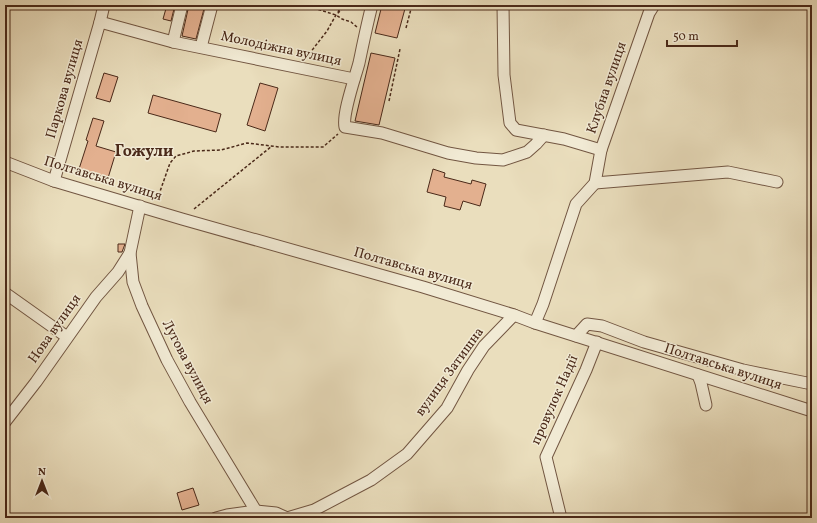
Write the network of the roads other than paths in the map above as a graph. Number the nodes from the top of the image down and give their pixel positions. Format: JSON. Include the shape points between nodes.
{"nodes":[{"id":1,"x":104,"y":5,"type":"edge"},
{"id":2,"x":182,"y":5,"type":"edge"},
{"id":3,"x":212,"y":5,"type":"edge"},
{"id":4,"x":372,"y":5,"type":"edge"},
{"id":5,"x":503,"y":5,"type":"edge"},
{"id":6,"x":654,"y":5,"type":"edge"},
{"id":7,"x":100,"y":22,"type":"junction"},
{"id":8,"x":172,"y":42,"type":"junction"},
{"id":9,"x":201,"y":47,"type":"junction"},
{"id":10,"x":354,"y":79,"type":"junction"},
{"id":11,"x":544,"y":135,"type":"junction"},
{"id":12,"x":601,"y":150,"type":"junction"},
{"id":13,"x":5,"y":162,"type":"edge"},
{"id":14,"x":54,"y":181,"type":"junction"},
{"id":15,"x":777,"y":182,"type":"dead end"},
{"id":16,"x":596,"y":183,"type":"junction"},
{"id":17,"x":140,"y":206,"type":"junction"},
{"id":18,"x":130,"y":253,"type":"junction"},
{"id":19,"x":5,"y":293,"type":"edge"},
{"id":20,"x":514,"y":315,"type":"junction"},
{"id":21,"x":535,"y":323,"type":"junction"},
{"id":22,"x":576,"y":336,"type":"junction"},
{"id":23,"x":67,"y":337,"type":"junction"},
{"id":24,"x":597,"y":342,"type":"junction"},
{"id":25,"x":698,"y":375,"type":"junction"},
{"id":26,"x":812,"y":384,"type":"edge"},
{"id":27,"x":706,"y":405,"type":"dead end"},
{"id":28,"x":812,"y":411,"type":"edge"},
{"id":29,"x":5,"y":422,"type":"edge"},
{"id":30,"x":258,"y":515,"type":"edge"},
{"id":31,"x":216,"y":518,"type":"edge"},
{"id":32,"x":561,"y":518,"type":"edge"}],
"edges":[{"from":1,"to":7,"type":"street","name":"Паркова вулиця"},
{"from":2,"to":8,"type":"street"},
{"from":3,"to":9,"type":"street","name":"Молодіжна вулиця"},
{"from":4,"to":10,"type":"street","name":"Молодіжна вулиця"},
{"from":5,"to":11,"type":"street","via":[[504,75],[510,123],[516,130]]},
{"from":6,"to":12,"type":"street","name":"Клубна вулиця"},
{"from":7,"to":8,"type":"street","name":"Молодіжна вулиця"},
{"from":7,"to":14,"type":"street","name":"Паркова вулиця"},
{"from":8,"to":9,"type":"street","name":"Молодіжна вулиця"},
{"from":9,"to":10,"type":"street","name":"Молодіжна вулиця"},
{"from":10,"to":11,"type":"street","name":"Молодіжна вулиця","via":[[345,127],[382,133],[448,153],[503,160],[527,152]]},
{"from":11,"to":12,"type":"street"},
{"from":12,"to":16,"type":"street","name":"Клубна вулиця"},
{"from":13,"to":14,"type":"street","name":"Полтавська вулиця"},
{"from":14,"to":17,"type":"street","name":"Полтавська вулиця"},
{"from":15,"to":16,"type":"street","via":[[728,172]]},
{"from":16,"to":21,"type":"street","via":[[576,204]]},
{"from":17,"to":18,"type":"street","name":"Лугова вулиця"},
{"from":17,"to":20,"type":"street","name":"Полтавська вулиця"},
{"from":18,"to":23,"type":"street","name":"Нова вулиця"},
{"from":18,"to":30,"type":"street","name":"Лугова вулиця","via":[[133,282],[154,333],[190,402]]},
{"from":19,"to":23,"type":"street"},
{"from":20,"to":21,"type":"street","name":"Полтавська вулиця"},
{"from":20,"to":30,"type":"street","name":"вулиця Затишна","via":[[484,346],[447,408],[407,454],[371,480],[314,510],[288,518],[276,513]]},
{"from":21,"to":22,"type":"street","name":"Полтавська вулиця"},
{"from":22,"to":24,"type":"street","name":"Полтавська вулиця"},
{"from":22,"to":26,"type":"street","via":[[587,324],[602,326],[644,342],[721,364]]},
{"from":23,"to":29,"type":"street","name":"Нова вулиця"},
{"from":24,"to":25,"type":"street","name":"Полтавська вулиця"},
{"from":24,"to":32,"type":"street","name":"провулок Надії","via":[[546,457]]},
{"from":25,"to":27,"type":"street"},
{"from":25,"to":28,"type":"street","name":"Полтавська вулиця"},
{"from":30,"to":31,"type":"street","name":"вулиця Затишна","via":[[227,515]]}]}
